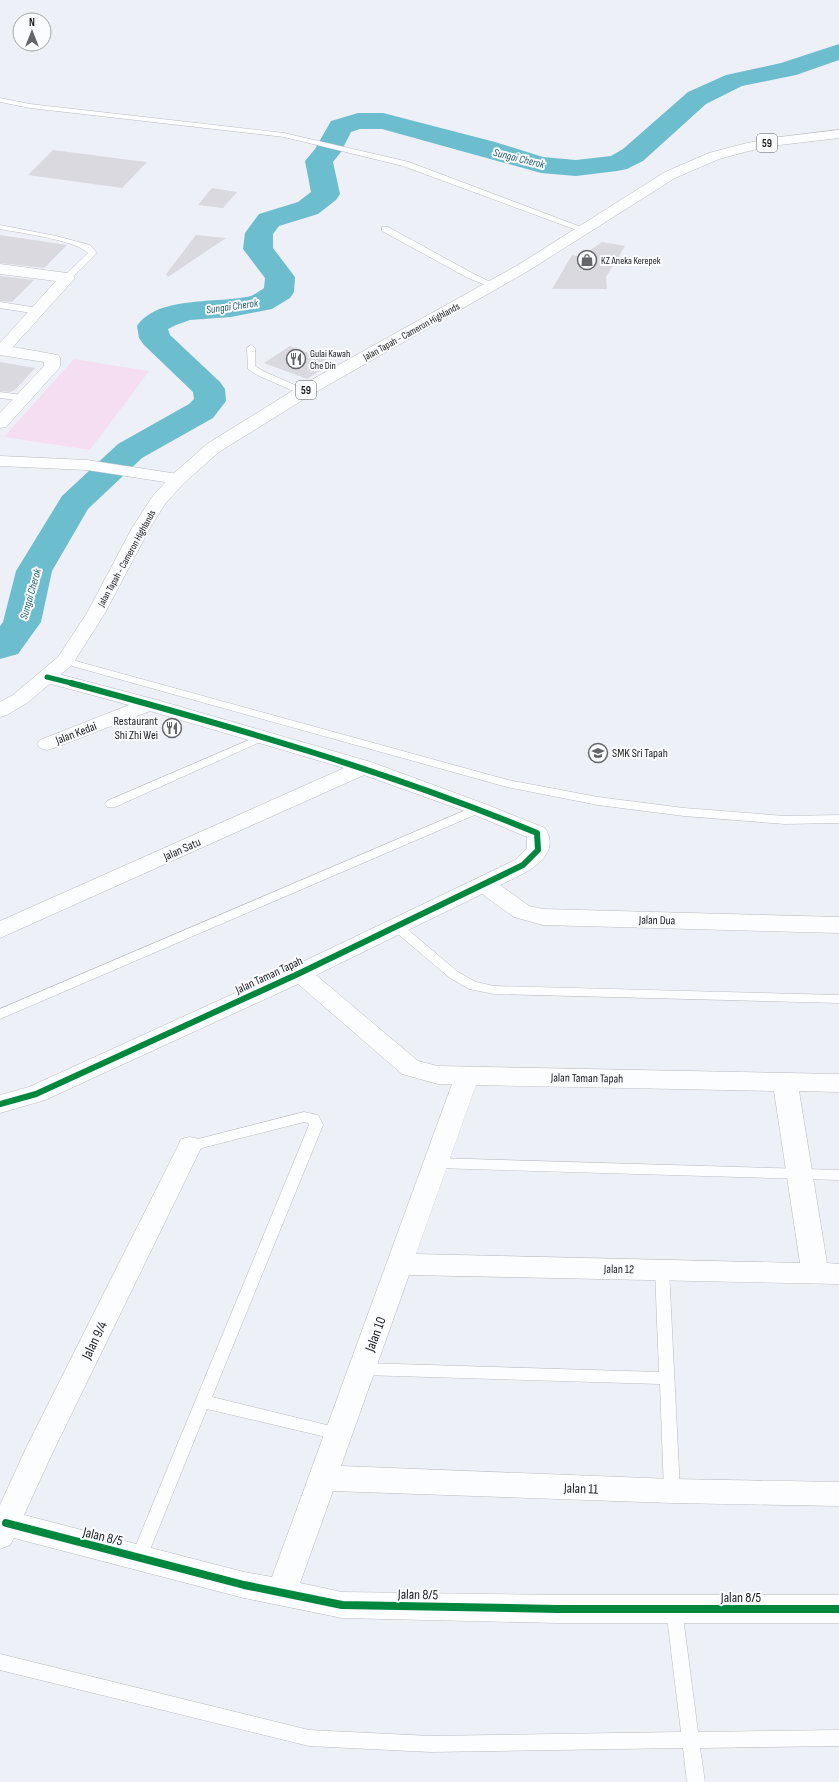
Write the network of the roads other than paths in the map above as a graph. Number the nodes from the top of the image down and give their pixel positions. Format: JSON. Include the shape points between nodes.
{"nodes":[{"id":1,"x":0,"y":100,"type":"edge"},
{"id":2,"x":839,"y":134,"type":"edge"},
{"id":3,"x":0,"y":227,"type":"edge"},
{"id":4,"x":385,"y":229,"type":"dead end"},
{"id":5,"x":585,"y":230,"type":"junction"},
{"id":6,"x":0,"y":269,"type":"edge"},
{"id":7,"x":67,"y":278,"type":"junction"},
{"id":8,"x":493,"y":285,"type":"junction"},
{"id":9,"x":0,"y":305,"type":"edge"},
{"id":10,"x":38,"y":311,"type":"junction"},
{"id":11,"x":251,"y":348,"type":"dead end"},
{"id":12,"x":1,"y":350,"type":"edge"},
{"id":13,"x":303,"y":392,"type":"junction"},
{"id":14,"x":0,"y":394,"type":"edge"},
{"id":15,"x":22,"y":398,"type":"junction"},
{"id":16,"x":0,"y":423,"type":"edge"},
{"id":17,"x":3,"y":465,"type":"edge"},
{"id":18,"x":178,"y":479,"type":"junction"},
{"id":19,"x":65,"y":661,"type":"junction"},
{"id":20,"x":47,"y":677,"type":"junction"},
{"id":21,"x":150,"y":704,"type":"junction"},
{"id":22,"x":0,"y":710,"type":"edge"},
{"id":23,"x":263,"y":737,"type":"junction"},
{"id":24,"x":47,"y":744,"type":"dead end"},
{"id":25,"x":364,"y":767,"type":"junction"},
{"id":26,"x":111,"y":804,"type":"dead end"},
{"id":27,"x":480,"y":808,"type":"junction"},
{"id":28,"x":839,"y":819,"type":"edge"},
{"id":29,"x":484,"y":884,"type":"junction"},
{"id":30,"x":839,"y":925,"type":"edge"},
{"id":31,"x":396,"y":926,"type":"junction"},
{"id":32,"x":0,"y":930,"type":"edge"},
{"id":33,"x":300,"y":973,"type":"junction"},
{"id":34,"x":839,"y":999,"type":"edge"},
{"id":35,"x":0,"y":1014,"type":"edge"},
{"id":36,"x":467,"y":1076,"type":"junction"},
{"id":37,"x":785,"y":1082,"type":"junction"},
{"id":38,"x":839,"y":1083,"type":"edge"},
{"id":39,"x":0,"y":1104,"type":"edge"},
{"id":40,"x":190,"y":1146,"type":"joint"},
{"id":41,"x":436,"y":1163,"type":"junction"},
{"id":42,"x":800,"y":1174,"type":"junction"},
{"id":43,"x":839,"y":1175,"type":"edge"},
{"id":44,"x":400,"y":1264,"type":"junction"},
{"id":45,"x":662,"y":1270,"type":"junction"},
{"id":46,"x":827,"y":1274,"type":"edge"},
{"id":47,"x":363,"y":1368,"type":"junction"},
{"id":48,"x":667,"y":1378,"type":"junction"},
{"id":49,"x":202,"y":1401,"type":"junction"},
{"id":50,"x":339,"y":1434,"type":"junction"},
{"id":51,"x":323,"y":1478,"type":"junction"},
{"id":52,"x":672,"y":1491,"type":"junction"},
{"id":53,"x":839,"y":1494,"type":"edge"},
{"id":54,"x":3,"y":1530,"type":"edge"},
{"id":55,"x":139,"y":1558,"type":"junction"},
{"id":56,"x":282,"y":1592,"type":"junction"},
{"id":57,"x":674,"y":1609,"type":"junction"},
{"id":58,"x":839,"y":1609,"type":"edge"},
{"id":59,"x":0,"y":1662,"type":"edge"},
{"id":60,"x":839,"y":1738,"type":"edge"},
{"id":61,"x":690,"y":1741,"type":"junction"},
{"id":62,"x":696,"y":1782,"type":"edge"}],
"edges":[{"from":1,"to":5,"type":"lane","via":[[30,106],[284,135],[406,164]]},
{"from":2,"to":5,"type":"street","name":"Jalan Tapah - Cameron Highlands","number":"59","via":[[771,142],[714,156],[670,175]]},
{"from":3,"to":7,"type":"lane","via":[[87,247],[92,253]]},
{"from":4,"to":8,"type":"lane","via":[[471,276]]},
{"from":5,"to":8,"type":"street","name":"Jalan Tapah - Cameron Highlands","number":"59"},
{"from":6,"to":7,"type":"street"},
{"from":7,"to":10,"type":"street"},
{"from":8,"to":13,"type":"street","name":"Jalan Tapah - Cameron Highlands","number":"59"},
{"from":9,"to":10,"type":"lane"},
{"from":10,"to":12,"type":"street"},
{"from":11,"to":13,"type":"lane","via":[[251,367]]},
{"from":12,"to":15,"type":"street","via":[[52,358],[52,367]]},
{"from":13,"to":18,"type":"street","name":"Jalan Tapah - Cameron Highlands","number":"59","via":[[213,448]]},
{"from":14,"to":15,"type":"lane"},
{"from":15,"to":16,"type":"street"},
{"from":17,"to":18,"type":"street","via":[[87,465]]},
{"from":18,"to":19,"type":"street","name":"Jalan Tapah - Cameron Highlands","number":"59","via":[[158,501],[141,528],[96,613]]},
{"from":19,"to":20,"type":"street","name":"Jalan Tapah - Cameron Highlands","number":"59"},
{"from":19,"to":28,"type":"lane","via":[[506,783],[598,801],[684,812],[785,820]]},
{"from":20,"to":21,"type":"street"},
{"from":20,"to":22,"type":"street","name":"Jalan Tapah - Cameron Highlands","number":"59"},
{"from":21,"to":23,"type":"street"},
{"from":21,"to":24,"type":"street","name":"Jalan Kedai"},
{"from":23,"to":25,"type":"street"},
{"from":23,"to":26,"type":"lane"},
{"from":25,"to":27,"type":"street"},
{"from":25,"to":32,"type":"street","name":"Jalan Satu"},
{"from":27,"to":29,"type":"street","name":"Jalan Taman Tapah","via":[[537,833],[538,850],[523,865]]},
{"from":27,"to":35,"type":"lane"},
{"from":29,"to":30,"type":"street","name":"Jalan Dua","via":[[522,912],[543,917]]},
{"from":29,"to":31,"type":"street","name":"Jalan Taman Tapah"},
{"from":31,"to":33,"type":"street","name":"Jalan Taman Tapah"},
{"from":31,"to":34,"type":"lane","via":[[454,975],[473,986],[494,990]]},
{"from":33,"to":36,"type":"street","name":"Jalan Taman Tapah","via":[[410,1068],[438,1076]]},
{"from":33,"to":39,"type":"street","name":"Jalan Taman Tapah","via":[[36,1094]]},
{"from":36,"to":37,"type":"street","name":"Jalan Taman Tapah"},
{"from":36,"to":41,"type":"street","name":"Jalan 10"},
{"from":37,"to":38,"type":"street","name":"Jalan Taman Tapah"},
{"from":37,"to":42,"type":"street"},
{"from":40,"to":49,"type":"lane","via":[[304,1117],[313,1119],[316,1125]]},
{"from":40,"to":54,"type":"street","name":"Jalan 9/4","via":[[37,1455]]},
{"from":41,"to":42,"type":"lane"},
{"from":41,"to":44,"type":"street","name":"Jalan 10"},
{"from":42,"to":43,"type":"lane"},
{"from":42,"to":46,"type":"street"},
{"from":44,"to":45,"type":"street","name":"Jalan 12"},
{"from":44,"to":47,"type":"street","name":"Jalan 10"},
{"from":45,"to":46,"type":"street","name":"Jalan 12"},
{"from":45,"to":48,"type":"lane"},
{"from":47,"to":48,"type":"lane"},
{"from":47,"to":50,"type":"street","name":"Jalan 10"},
{"from":48,"to":52,"type":"lane"},
{"from":49,"to":50,"type":"lane"},
{"from":49,"to":55,"type":"lane"},
{"from":50,"to":51,"type":"street","name":"Jalan 10"},
{"from":51,"to":52,"type":"street","name":"Jalan 11"},
{"from":51,"to":56,"type":"street","name":"Jalan 10"},
{"from":52,"to":53,"type":"street","name":"Jalan 11"},
{"from":54,"to":55,"type":"street","name":"Jalan 8/5"},
{"from":55,"to":56,"type":"street","name":"Jalan 8/5"},
{"from":56,"to":57,"type":"street","name":"Jalan 8/5","via":[[342,1604]]},
{"from":57,"to":58,"type":"street","name":"Jalan 8/5"},
{"from":57,"to":61,"type":"lane"},
{"from":59,"to":61,"type":"lane","via":[[309,1738],[431,1744]]},
{"from":60,"to":61,"type":"lane"},
{"from":61,"to":62,"type":"lane"}]}
